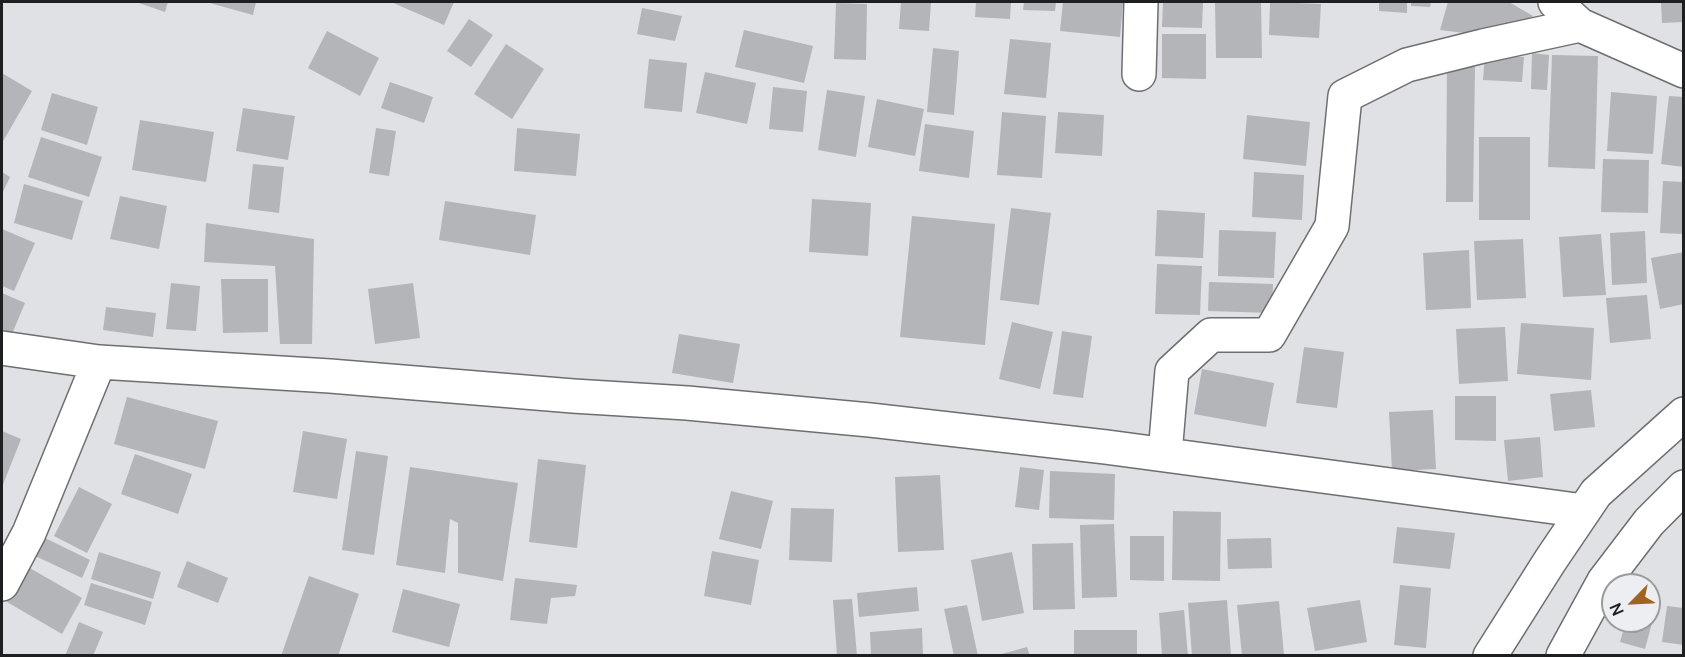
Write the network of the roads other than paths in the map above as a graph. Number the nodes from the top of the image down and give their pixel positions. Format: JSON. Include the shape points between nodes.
{"nodes":[{"id":1,"x":1141,"y":2,"type":"edge"},
{"id":2,"x":1555,"y":2,"type":"edge"},
{"id":3,"x":1580,"y":25,"type":"junction"},
{"id":4,"x":1683,"y":71,"type":"edge"},
{"id":5,"x":1139,"y":74,"type":"dead end"},
{"id":6,"x":2,"y":348,"type":"edge"},
{"id":7,"x":99,"y":362,"type":"junction"},
{"id":8,"x":1683,"y":414,"type":"edge"},
{"id":9,"x":1165,"y":454,"type":"junction"},
{"id":10,"x":1683,"y":488,"type":"edge"},
{"id":11,"x":1584,"y":511,"type":"junction"},
{"id":12,"x":2,"y":584,"type":"edge"},
{"id":13,"x":1490,"y":656,"type":"edge"},
{"id":14,"x":1563,"y":656,"type":"edge"}],
"edges":[{"from":1,"to":5,"type":"street"},
{"from":2,"to":3,"type":"street"},
{"from":3,"to":4,"type":"street"},
{"from":3,"to":9,"type":"street","via":[[1407,65],[1345,96],[1332,226],[1269,335],[1211,335],[1172,371]]},
{"from":6,"to":7,"type":"street"},
{"from":7,"to":9,"type":"street","via":[[687,403]]},
{"from":7,"to":12,"type":"street","via":[[29,533]]},
{"from":8,"to":11,"type":"street","via":[[1596,494]]},
{"from":9,"to":11,"type":"street"},
{"from":10,"to":14,"type":"street","via":[[1649,522],[1604,581]]},
{"from":11,"to":13,"type":"street"}]}
